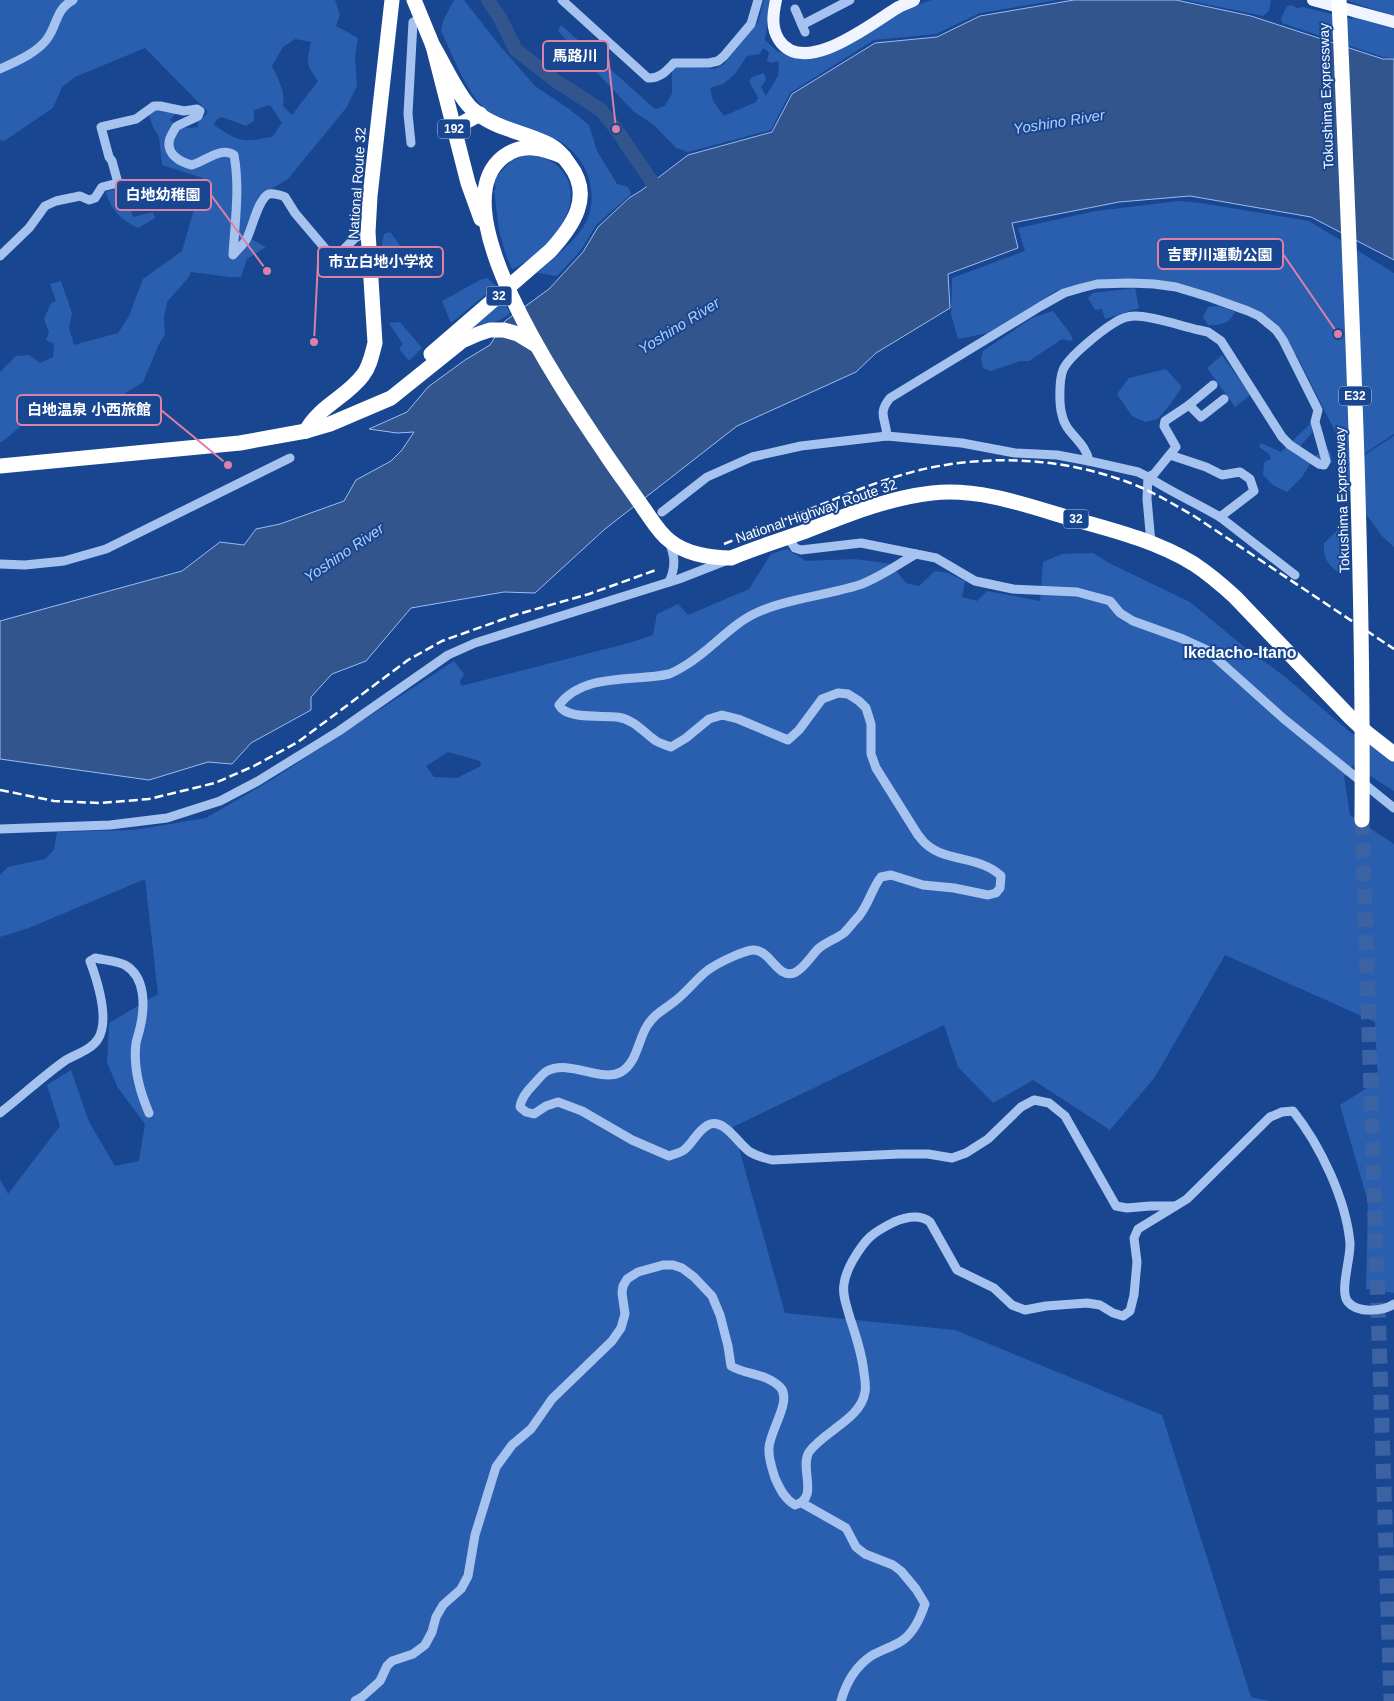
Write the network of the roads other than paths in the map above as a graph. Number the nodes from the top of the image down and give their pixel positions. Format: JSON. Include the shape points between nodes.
{"nodes":[{"id":1,"x":73,"y":0,"type":"edge"},
{"id":2,"x":392,"y":0,"type":"edge"},
{"id":3,"x":414,"y":0,"type":"edge"},
{"id":4,"x":562,"y":0,"type":"edge"},
{"id":5,"x":758,"y":0,"type":"edge"},
{"id":6,"x":776,"y":0,"type":"edge"},
{"id":7,"x":850,"y":0,"type":"edge"},
{"id":8,"x":1313,"y":0,"type":"edge"},
{"id":9,"x":1338,"y":0,"type":"edge"},
{"id":10,"x":910,"y":1,"type":"edge"},
{"id":11,"x":835,"y":3,"type":"edge"},
{"id":12,"x":795,"y":10,"type":"dead end"},
{"id":13,"x":413,"y":22,"type":"dead end"},
{"id":14,"x":1394,"y":22,"type":"edge"},
{"id":15,"x":433,"y":46,"type":"junction"},
{"id":16,"x":0,"y":69,"type":"edge"},
{"id":17,"x":480,"y":114,"type":"junction"},
{"id":18,"x":454,"y":129,"type":"junction"},
{"id":19,"x":411,"y":143,"type":"dead end"},
{"id":20,"x":564,"y":157,"type":"junction"},
{"id":21,"x":368,"y":232,"type":"junction"},
{"id":22,"x":0,"y":256,"type":"edge"},
{"id":23,"x":495,"y":258,"type":"junction"},
{"id":24,"x":537,"y":346,"type":"junction"},
{"id":25,"x":1214,"y":386,"type":"dead end"},
{"id":26,"x":1224,"y":399,"type":"dead end"},
{"id":27,"x":1190,"y":405,"type":"junction"},
{"id":28,"x":364,"y":409,"type":"junction"},
{"id":29,"x":306,"y":432,"type":"junction"},
{"id":30,"x":887,"y":436,"type":"junction"},
{"id":31,"x":1170,"y":455,"type":"junction"},
{"id":32,"x":290,"y":458,"type":"dead end"},
{"id":33,"x":1089,"y":461,"type":"junction"},
{"id":34,"x":0,"y":466,"type":"edge"},
{"id":35,"x":1148,"y":480,"type":"junction"},
{"id":36,"x":662,"y":512,"type":"dead end"},
{"id":37,"x":1220,"y":517,"type":"junction"},
{"id":38,"x":788,"y":538,"type":"junction"},
{"id":39,"x":668,"y":541,"type":"junction"},
{"id":40,"x":1151,"y":543,"type":"junction"},
{"id":41,"x":916,"y":554,"type":"junction"},
{"id":42,"x":731,"y":558,"type":"junction"},
{"id":43,"x":0,"y":564,"type":"edge"},
{"id":44,"x":1295,"y":575,"type":"dead end"},
{"id":45,"x":669,"y":582,"type":"junction"},
{"id":46,"x":1394,"y":754,"type":"edge"},
{"id":47,"x":1394,"y":808,"type":"edge"},
{"id":48,"x":1362,"y":820,"type":"tunnel mouth"},
{"id":49,"x":0,"y":829,"type":"edge"},
{"id":50,"x":0,"y":1113,"type":"edge"},
{"id":51,"x":150,"y":1113,"type":"dead end"},
{"id":52,"x":1175,"y":1206,"type":"junction"},
{"id":53,"x":1394,"y":1304,"type":"edge"},
{"id":54,"x":802,"y":1503,"type":"junction"},
{"id":55,"x":355,"y":1701,"type":"edge"},
{"id":56,"x":841,"y":1701,"type":"edge"}],
"edges":[{"from":1,"to":16,"type":"street","via":[[64,5],[46,40],[34,51]]},
{"from":2,"to":21,"type":"highway","name":"National Route 32"},
{"from":3,"to":15,"type":"highway","number":"192"},
{"from":4,"to":5,"type":"street","via":[[648,78],[654,79],[674,63],[718,61],[751,24]]},
{"from":6,"to":10,"type":"main road","via":[[773,23],[776,34],[784,47],[795,52],[824,50],[851,38]]},
{"from":7,"to":11,"type":"street"},
{"from":8,"to":14,"type":"main road"},
{"from":9,"to":48,"type":"highway","name":"Tokushima Expressway","number":"E32","via":[[1357,468]]},
{"from":11,"to":12,"type":"street","via":[[804,28]]},
{"from":13,"to":19,"type":"street","via":[[408,114]]},
{"from":15,"to":17,"type":"highway","via":[[464,98]]},
{"from":15,"to":18,"type":"highway","number":"192"},
{"from":17,"to":18,"type":"highway"},
{"from":17,"to":20,"type":"highway","via":[[500,127],[551,146]]},
{"from":18,"to":23,"type":"highway","number":"192","via":[[468,183]]},
{"from":20,"to":23,"type":"highway","name":"National Highway Route 32","number":"32","via":[[529,147],[507,154],[491,170],[484,191]]},
{"from":20,"to":28,"type":"highway","name":"National Highway Route 32","number":"32","via":[[575,174],[580,195],[576,216],[563,237]]},
{"from":21,"to":22,"type":"street","via":[[355,238],[334,259],[294,213],[285,197],[269,194],[260,206],[246,241],[233,255],[238,189],[234,155],[222,152],[192,165],[179,160],[170,148],[171,135],[176,128],[198,116],[200,111],[154,106],[136,119],[101,126],[118,183],[102,187],[95,198],[89,200],[80,196],[45,206],[29,228]]},
{"from":21,"to":29,"type":"highway","name":"National Route 32","via":[[375,342],[372,359],[352,388],[320,412]]},
{"from":23,"to":24,"type":"highway","name":"National Highway Route 32","number":"32"},
{"from":24,"to":28,"type":"highway","name":"National Highway Route 32","number":"32","via":[[518,334],[490,330],[462,341],[391,398]]},
{"from":24,"to":39,"type":"highway","name":"National Highway Route 32","number":"32","via":[[572,404]]},
{"from":25,"to":27,"type":"street"},
{"from":26,"to":27,"type":"street","via":[[1201,417]]},
{"from":27,"to":31,"type":"street","via":[[1165,421],[1164,426],[1176,448]]},
{"from":28,"to":29,"type":"highway","name":"National Highway Route 32","number":"32"},
{"from":29,"to":34,"type":"highway","name":"National Highway Route 32","number":"32","via":[[240,444]]},
{"from":30,"to":33,"type":"street"},
{"from":30,"to":33,"type":"street","via":[[884,406],[890,398],[1064,293],[1097,284],[1130,282],[1194,292],[1259,316],[1273,327],[1283,340],[1318,410],[1316,422],[1326,461],[1324,465],[1319,464],[1282,437],[1221,341],[1208,332],[1135,316],[1114,323],[1084,347],[1062,372],[1062,416],[1086,450]]},
{"from":30,"to":36,"type":"street","via":[[801,446],[752,457],[707,477]]},
{"from":31,"to":35,"type":"street"},
{"from":31,"to":37,"type":"street","via":[[1222,475],[1240,472],[1250,479],[1254,491]]},
{"from":32,"to":43,"type":"street","via":[[106,549],[64,561]]},
{"from":33,"to":35,"type":"street","via":[[1138,472]]},
{"from":35,"to":37,"type":"street"},
{"from":35,"to":40,"type":"street"},
{"from":37,"to":44,"type":"street"},
{"from":38,"to":40,"type":"highway","name":"National Highway Route 32","number":"32","via":[[894,499],[934,492],[971,492],[1024,504]]},
{"from":38,"to":41,"type":"street","via":[[794,548],[801,550],[861,543]]},
{"from":38,"to":42,"type":"highway","name":"National Highway Route 32","number":"32"},
{"from":39,"to":42,"type":"highway","name":"National Highway Route 32","number":"32","via":[[699,555]]},
{"from":39,"to":45,"type":"street","via":[[674,556]]},
{"from":40,"to":46,"type":"highway","name":"National Highway Route 32","number":"32","via":[[1194,564],[1216,580],[1350,717]]},
{"from":41,"to":47,"type":"street","via":[[936,558],[975,581],[1013,589],[1076,592],[1110,601],[1133,621],[1207,650],[1284,719]]},
{"from":41,"to":52,"type":"street","via":[[860,585],[756,613],[672,673],[616,678],[591,684],[559,705],[567,713],[630,720],[670,747],[709,719],[722,715],[788,740],[822,699],[838,693],[848,694],[866,708],[871,724],[871,754],[876,768],[918,835],[937,851],[996,871],[1001,876],[1000,888],[988,895],[923,885],[891,875],[881,876],[861,914],[843,933],[823,944],[800,969],[792,974],[784,973],[764,954],[754,950],[740,954],[708,970],[674,1002],[659,1011],[647,1026],[632,1061],[620,1073],[607,1075],[575,1068],[547,1071],[529,1089],[520,1107],[534,1114],[558,1102],[669,1156],[683,1151],[697,1134],[715,1123],[723,1125],[750,1152],[772,1160],[899,1154],[952,1158],[988,1140],[1022,1107],[1034,1100],[1049,1103],[1066,1116],[1116,1206]]},
{"from":42,"to":45,"type":"street"},
{"from":45,"to":49,"type":"street","via":[[492,637],[448,655],[339,731],[258,782],[220,801],[166,818],[110,825]]},
{"from":50,"to":51,"type":"street","via":[[98,1039],[102,1023],[97,979],[90,961],[95,958],[124,965],[138,981],[143,1004],[135,1060],[142,1095]]},
{"from":52,"to":53,"type":"street","via":[[1187,1199],[1270,1117],[1292,1111],[1303,1124],[1335,1183],[1342,1203],[1350,1243],[1344,1293],[1347,1302],[1356,1308],[1372,1310]]},
{"from":52,"to":54,"type":"street","via":[[1138,1229],[1134,1238],[1137,1262],[1134,1295],[1130,1311],[1122,1316],[1088,1303],[1024,1310],[1012,1305],[994,1288],[957,1270],[924,1217],[897,1221],[875,1232],[863,1242],[849,1267],[844,1285],[844,1299],[863,1360],[866,1390],[856,1411],[806,1458],[808,1491]]},
{"from":54,"to":55,"type":"street","via":[[795,1505],[786,1499],[771,1466],[771,1436],[784,1404],[784,1393],[780,1387],[765,1377],[731,1366],[720,1315],[712,1296],[688,1272],[673,1265],[638,1272],[626,1279],[623,1286],[625,1314],[612,1341],[552,1399],[531,1429],[512,1445],[496,1467],[475,1535],[468,1576],[436,1617],[425,1645],[413,1654],[392,1662],[380,1680]]},
{"from":54,"to":56,"type":"street","via":[[846,1528],[856,1547],[865,1554],[893,1564],[925,1604],[921,1617],[904,1639],[872,1656],[854,1672]]}]}
